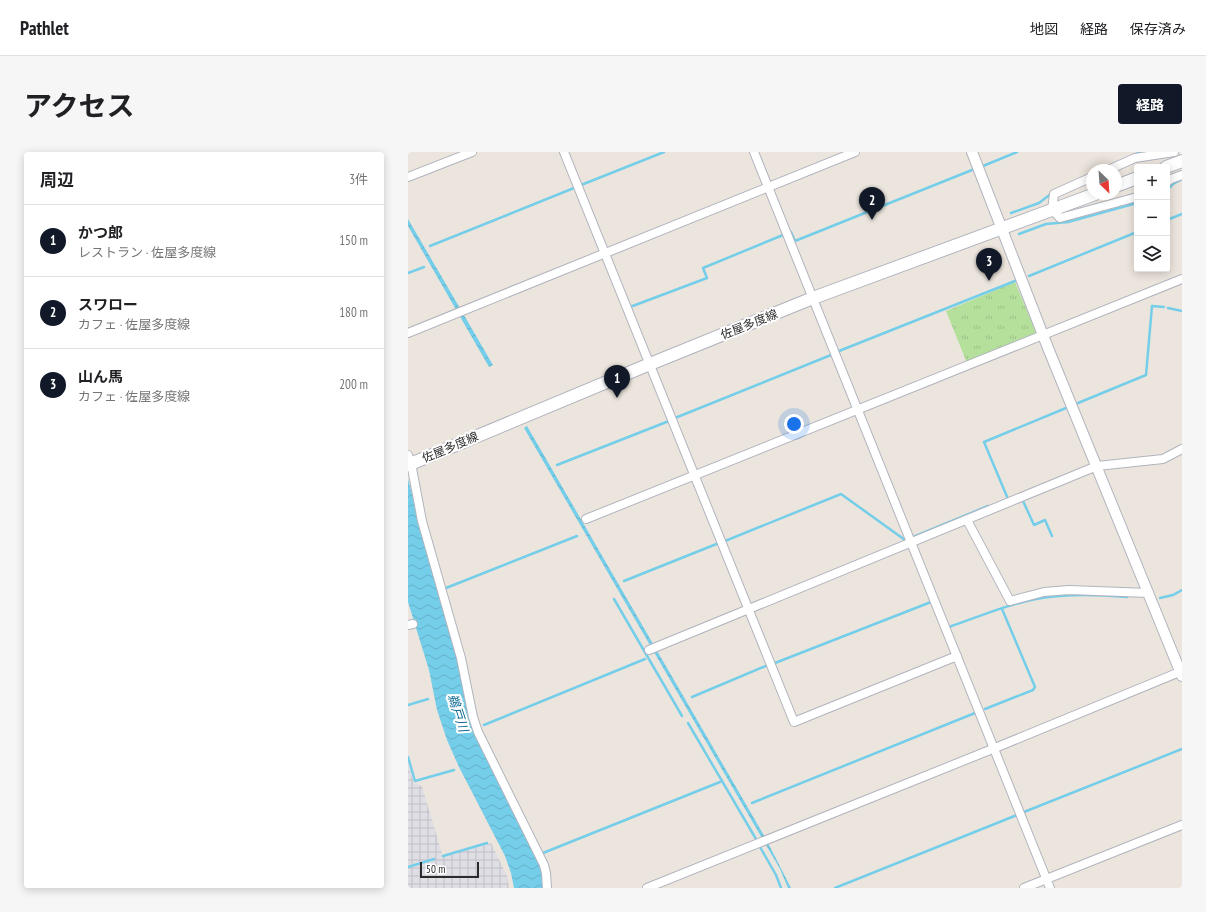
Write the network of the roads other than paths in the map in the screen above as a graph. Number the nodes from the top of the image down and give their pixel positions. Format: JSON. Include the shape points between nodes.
{"nodes":[{"id":1,"x":472,"y":152,"type":"edge"},
{"id":2,"x":564,"y":152,"type":"edge"},
{"id":3,"x":754,"y":152,"type":"edge"},
{"id":4,"x":855,"y":152,"type":"edge"},
{"id":5,"x":972,"y":152,"type":"edge"},
{"id":6,"x":1174,"y":152,"type":"edge"},
{"id":7,"x":1182,"y":161,"type":"edge"},
{"id":8,"x":1122,"y":164,"type":"edge"},
{"id":9,"x":1170,"y":166,"type":"edge"},
{"id":10,"x":1182,"y":174,"type":"edge"},
{"id":11,"x":408,"y":177,"type":"edge"},
{"id":12,"x":1134,"y":179,"type":"edge"},
{"id":13,"x":1086,"y":180,"type":"edge"},
{"id":14,"x":1170,"y":180,"type":"edge"},
{"id":15,"x":1122,"y":184,"type":"edge"},
{"id":16,"x":768,"y":187,"type":"junction"},
{"id":17,"x":1086,"y":197,"type":"edge"},
{"id":18,"x":1134,"y":198,"type":"edge"},
{"id":19,"x":1052,"y":210,"type":"junction"},
{"id":20,"x":1001,"y":228,"type":"junction"},
{"id":21,"x":605,"y":253,"type":"junction"},
{"id":22,"x":1182,"y":279,"type":"edge"},
{"id":23,"x":813,"y":298,"type":"junction"},
{"id":24,"x":408,"y":333,"type":"edge"},
{"id":25,"x":1043,"y":335,"type":"junction"},
{"id":26,"x":650,"y":364,"type":"junction"},
{"id":27,"x":858,"y":410,"type":"junction"},
{"id":28,"x":1182,"y":449,"type":"edge"},
{"id":29,"x":409,"y":461,"type":"edge"},
{"id":30,"x":1097,"y":466,"type":"junction"},
{"id":31,"x":695,"y":475,"type":"junction"},
{"id":32,"x":586,"y":520,"type":"dead end"},
{"id":33,"x":967,"y":520,"type":"junction"},
{"id":34,"x":912,"y":543,"type":"junction"},
{"id":35,"x":1149,"y":593,"type":"junction"},
{"id":36,"x":748,"y":609,"type":"junction"},
{"id":37,"x":649,"y":650,"type":"dead end"},
{"id":38,"x":957,"y":656,"type":"junction"},
{"id":39,"x":1181,"y":673,"type":"edge"},
{"id":40,"x":995,"y":748,"type":"junction"},
{"id":41,"x":1182,"y":825,"type":"edge"},
{"id":42,"x":1047,"y":879,"type":"junction"},
{"id":43,"x":547,"y":888,"type":"edge"},
{"id":44,"x":647,"y":888,"type":"edge"},
{"id":45,"x":1024,"y":888,"type":"edge"},
{"id":46,"x":1050,"y":888,"type":"edge"}],
"edges":[{"from":1,"to":11,"type":"street"},
{"from":2,"to":21,"type":"street"},
{"from":3,"to":16,"type":"street"},
{"from":4,"to":16,"type":"street"},
{"from":5,"to":20,"type":"street"},
{"from":6,"to":8,"type":"street","via":[[1135,158]]},
{"from":7,"to":9,"type":"main road"},
{"from":10,"to":14,"type":"street"},
{"from":12,"to":15,"type":"main road"},
{"from":13,"to":19,"type":"street","via":[[1054,194]]},
{"from":16,"to":21,"type":"street"},
{"from":16,"to":23,"type":"street"},
{"from":17,"to":19,"type":"main road","name":"佐屋多度線"},
{"from":18,"to":19,"type":"street","via":[[1060,218]]},
{"from":19,"to":20,"type":"main road","name":"佐屋多度線"},
{"from":20,"to":23,"type":"main road","name":"佐屋多度線"},
{"from":20,"to":25,"type":"street"},
{"from":21,"to":24,"type":"street"},
{"from":21,"to":26,"type":"street"},
{"from":22,"to":25,"type":"street"},
{"from":23,"to":26,"type":"main road","name":"佐屋多度線"},
{"from":23,"to":27,"type":"street"},
{"from":25,"to":27,"type":"street"},
{"from":25,"to":30,"type":"street"},
{"from":26,"to":29,"type":"main road","name":"佐屋多度線"},
{"from":26,"to":31,"type":"street"},
{"from":27,"to":31,"type":"street"},
{"from":27,"to":34,"type":"street"},
{"from":28,"to":30,"type":"street","via":[[1163,459]]},
{"from":29,"to":43,"type":"street","via":[[422,521],[461,658],[473,717],[544,865]]},
{"from":30,"to":33,"type":"street"},
{"from":30,"to":35,"type":"street"},
{"from":31,"to":32,"type":"street"},
{"from":31,"to":36,"type":"street"},
{"from":33,"to":34,"type":"street"},
{"from":33,"to":35,"type":"street","via":[[1010,601],[1044,592],[1069,590]]},
{"from":34,"to":36,"type":"street"},
{"from":34,"to":38,"type":"street"},
{"from":35,"to":39,"type":"street"},
{"from":36,"to":37,"type":"street"},
{"from":36,"to":38,"type":"street","via":[[794,722]]},
{"from":38,"to":40,"type":"street"},
{"from":39,"to":40,"type":"street"},
{"from":40,"to":42,"type":"street"},
{"from":40,"to":44,"type":"street"},
{"from":41,"to":42,"type":"street"},
{"from":42,"to":45,"type":"street"},
{"from":42,"to":46,"type":"street"}]}
